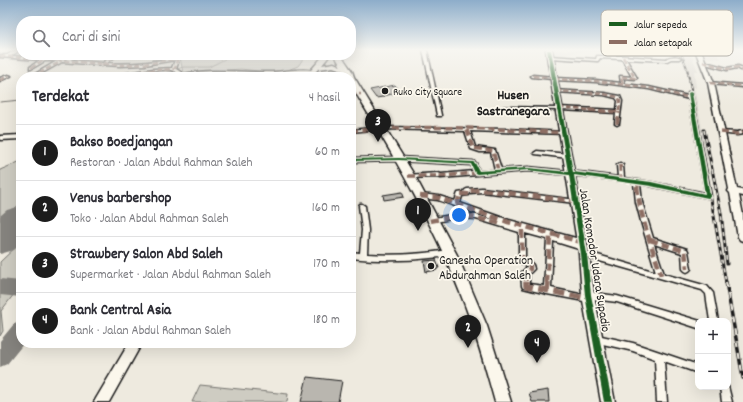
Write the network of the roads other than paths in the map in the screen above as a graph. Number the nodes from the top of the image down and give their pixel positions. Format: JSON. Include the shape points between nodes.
{"nodes":[{"id":1,"x":429,"y":69,"type":"edge"},
{"id":2,"x":552,"y":69,"type":"edge"},
{"id":3,"x":630,"y":69,"type":"edge"},
{"id":4,"x":702,"y":69,"type":"edge"},
{"id":5,"x":703,"y":69,"type":"edge"},
{"id":6,"x":176,"y":70,"type":"joint"},
{"id":7,"x":313,"y":71,"type":"edge"},
{"id":8,"x":140,"y":72,"type":"edge"},
{"id":9,"x":179,"y":72,"type":"edge"},
{"id":10,"x":211,"y":72,"type":"edge"},
{"id":11,"x":240,"y":72,"type":"edge"},
{"id":12,"x":286,"y":72,"type":"edge"},
{"id":13,"x":703,"y":72,"type":"junction"},
{"id":14,"x":9,"y":76,"type":"dead end"},
{"id":15,"x":533,"y":76,"type":"dead end"},
{"id":16,"x":554,"y":79,"type":"junction"},
{"id":17,"x":0,"y":80,"type":"edge"},
{"id":18,"x":710,"y":81,"type":"junction"},
{"id":19,"x":623,"y":84,"type":"junction"},
{"id":20,"x":743,"y":86,"type":"edge"},
{"id":21,"x":556,"y":91,"type":"junction"},
{"id":22,"x":356,"y":94,"type":"edge"},
{"id":23,"x":504,"y":108,"type":"dead end"},
{"id":24,"x":559,"y":108,"type":"junction"},
{"id":25,"x":618,"y":112,"type":"junction"},
{"id":26,"x":439,"y":115,"type":"dead end"},
{"id":27,"x":617,"y":124,"type":"dead end"},
{"id":28,"x":382,"y":128,"type":"junction"},
{"id":29,"x":468,"y":130,"type":"junction"},
{"id":30,"x":356,"y":131,"type":"edge"},
{"id":31,"x":564,"y":132,"type":"junction"},
{"id":32,"x":721,"y":132,"type":"junction"},
{"id":33,"x":743,"y":132,"type":"edge"},
{"id":34,"x":16,"y":137,"type":"edge"},
{"id":35,"x":0,"y":138,"type":"edge"},
{"id":36,"x":537,"y":154,"type":"dead end"},
{"id":37,"x":568,"y":156,"type":"junction"},
{"id":38,"x":356,"y":160,"type":"edge"},
{"id":39,"x":399,"y":160,"type":"junction"},
{"id":40,"x":620,"y":165,"type":"dead end"},
{"id":41,"x":498,"y":170,"type":"junction"},
{"id":42,"x":477,"y":173,"type":"junction"},
{"id":43,"x":571,"y":173,"type":"junction"},
{"id":44,"x":408,"y":176,"type":"junction"},
{"id":45,"x":621,"y":180,"type":"junction"},
{"id":46,"x":637,"y":182,"type":"junction"},
{"id":47,"x":732,"y":191,"type":"junction"},
{"id":48,"x":743,"y":193,"type":"edge"},
{"id":49,"x":420,"y":196,"type":"junction"},
{"id":50,"x":575,"y":201,"type":"junction"},
{"id":51,"x":457,"y":205,"type":"junction"},
{"id":52,"x":362,"y":206,"type":"dead end"},
{"id":53,"x":432,"y":221,"type":"junction"},
{"id":54,"x":522,"y":230,"type":"junction"},
{"id":55,"x":743,"y":237,"type":"edge"},
{"id":56,"x":550,"y":238,"type":"junction"},
{"id":57,"x":650,"y":240,"type":"junction"},
{"id":58,"x":582,"y":248,"type":"junction"},
{"id":59,"x":450,"y":253,"type":"junction"},
{"id":60,"x":356,"y":256,"type":"edge"},
{"id":61,"x":363,"y":257,"type":"junction"},
{"id":62,"x":687,"y":269,"type":"dead end"},
{"id":63,"x":661,"y":275,"type":"junction"},
{"id":64,"x":547,"y":291,"type":"junction"},
{"id":65,"x":588,"y":297,"type":"junction"},
{"id":66,"x":713,"y":318,"type":"edge"},
{"id":67,"x":695,"y":323,"type":"edge"},
{"id":68,"x":597,"y":339,"type":"junction"},
{"id":69,"x":133,"y":348,"type":"edge"},
{"id":70,"x":659,"y":355,"type":"junction"},
{"id":71,"x":695,"y":368,"type":"edge"},
{"id":72,"x":725,"y":390,"type":"edge"},
{"id":73,"x":100,"y":402,"type":"edge"},
{"id":74,"x":503,"y":402,"type":"edge"},
{"id":75,"x":608,"y":402,"type":"edge"},
{"id":76,"x":662,"y":402,"type":"edge"},
{"id":77,"x":727,"y":402,"type":"edge"}],
"edges":[{"from":1,"to":26,"type":"street"},
{"from":2,"to":16,"type":"main road","name":"Jalan Komodor Udara Supadio"},
{"from":3,"to":19,"type":"street","via":[[635,78],[621,77]]},
{"from":4,"to":13,"type":"main road"},
{"from":5,"to":13,"type":"main road"},
{"from":6,"to":8,"type":"street"},
{"from":6,"to":9,"type":"street"},
{"from":7,"to":12,"type":"street"},
{"from":10,"to":11,"type":"street"},
{"from":13,"to":18,"type":"main road"},
{"from":14,"to":17,"type":"street"},
{"from":15,"to":16,"type":"street"},
{"from":16,"to":19,"type":"street"},
{"from":16,"to":21,"type":"main road","name":"Jalan Komodor Udara Supadio"},
{"from":18,"to":20,"type":"street"},
{"from":18,"to":32,"type":"main road"},
{"from":19,"to":46,"type":"street","via":[[691,96],[708,196]]},
{"from":21,"to":24,"type":"main road","name":"Jalan Komodor Udara Supadio"},
{"from":21,"to":25,"type":"street","via":[[618,97]]},
{"from":22,"to":28,"type":"highway"},
{"from":23,"to":24,"type":"street"},
{"from":24,"to":25,"type":"street"},
{"from":24,"to":31,"type":"main road","name":"Jalan Komodor Udara Supadio"},
{"from":25,"to":27,"type":"street"},
{"from":28,"to":29,"type":"street"},
{"from":28,"to":30,"type":"street"},
{"from":28,"to":39,"type":"highway"},
{"from":29,"to":31,"type":"street"},
{"from":29,"to":41,"type":"street","via":[[473,148],[493,151]]},
{"from":31,"to":37,"type":"main road","name":"Jalan Komodor Udara Supadio"},
{"from":32,"to":33,"type":"street"},
{"from":32,"to":47,"type":"main road"},
{"from":34,"to":35,"type":"street"},
{"from":36,"to":37,"type":"street"},
{"from":37,"to":43,"type":"main road","name":"Jalan Komodor Udara Supadio"},
{"from":38,"to":39,"type":"street"},
{"from":39,"to":42,"type":"street","via":[[473,163]]},
{"from":39,"to":44,"type":"highway"},
{"from":40,"to":45,"type":"street"},
{"from":41,"to":42,"type":"street"},
{"from":41,"to":43,"type":"street","via":[[528,169]]},
{"from":42,"to":44,"type":"street"},
{"from":43,"to":45,"type":"street"},
{"from":43,"to":50,"type":"main road","name":"Jalan Komodor Udara Supadio"},
{"from":44,"to":49,"type":"highway"},
{"from":45,"to":46,"type":"street"},
{"from":46,"to":57,"type":"street","via":[[639,202]]},
{"from":47,"to":48,"type":"main road"},
{"from":47,"to":55,"type":"main road"},
{"from":49,"to":51,"type":"street","via":[[439,198]]},
{"from":49,"to":53,"type":"highway"},
{"from":50,"to":51,"type":"street","via":[[482,190],[460,194]]},
{"from":50,"to":58,"type":"main road","name":"Jalan Komodor Udara Supadio"},
{"from":51,"to":58,"type":"street"},
{"from":52,"to":61,"type":"street","via":[[365,230]]},
{"from":53,"to":54,"type":"street","via":[[470,216]]},
{"from":53,"to":59,"type":"highway"},
{"from":54,"to":56,"type":"street"},
{"from":54,"to":64,"type":"street","via":[[522,261],[530,264],[530,269],[525,273],[524,284]]},
{"from":56,"to":58,"type":"street"},
{"from":56,"to":64,"type":"street"},
{"from":57,"to":62,"type":"street","via":[[685,250]]},
{"from":57,"to":63,"type":"street"},
{"from":58,"to":63,"type":"street"},
{"from":58,"to":65,"type":"main road","name":"Jalan Komodor Udara Supadio"},
{"from":59,"to":61,"type":"street","via":[[419,257]]},
{"from":59,"to":74,"type":"highway","via":[[477,321]]},
{"from":60,"to":61,"type":"street"},
{"from":63,"to":66,"type":"street","via":[[708,290]]},
{"from":64,"to":65,"type":"street"},
{"from":65,"to":67,"type":"street","via":[[617,299]]},
{"from":65,"to":68,"type":"main road","name":"Jalan Komodor Udara Supadio"},
{"from":68,"to":70,"type":"street"},
{"from":68,"to":75,"type":"main road","name":"Jalan Komodor Udara Supadio"},
{"from":69,"to":73,"type":"main road"},
{"from":70,"to":71,"type":"street"},
{"from":70,"to":76,"type":"street"},
{"from":72,"to":77,"type":"street"}]}
